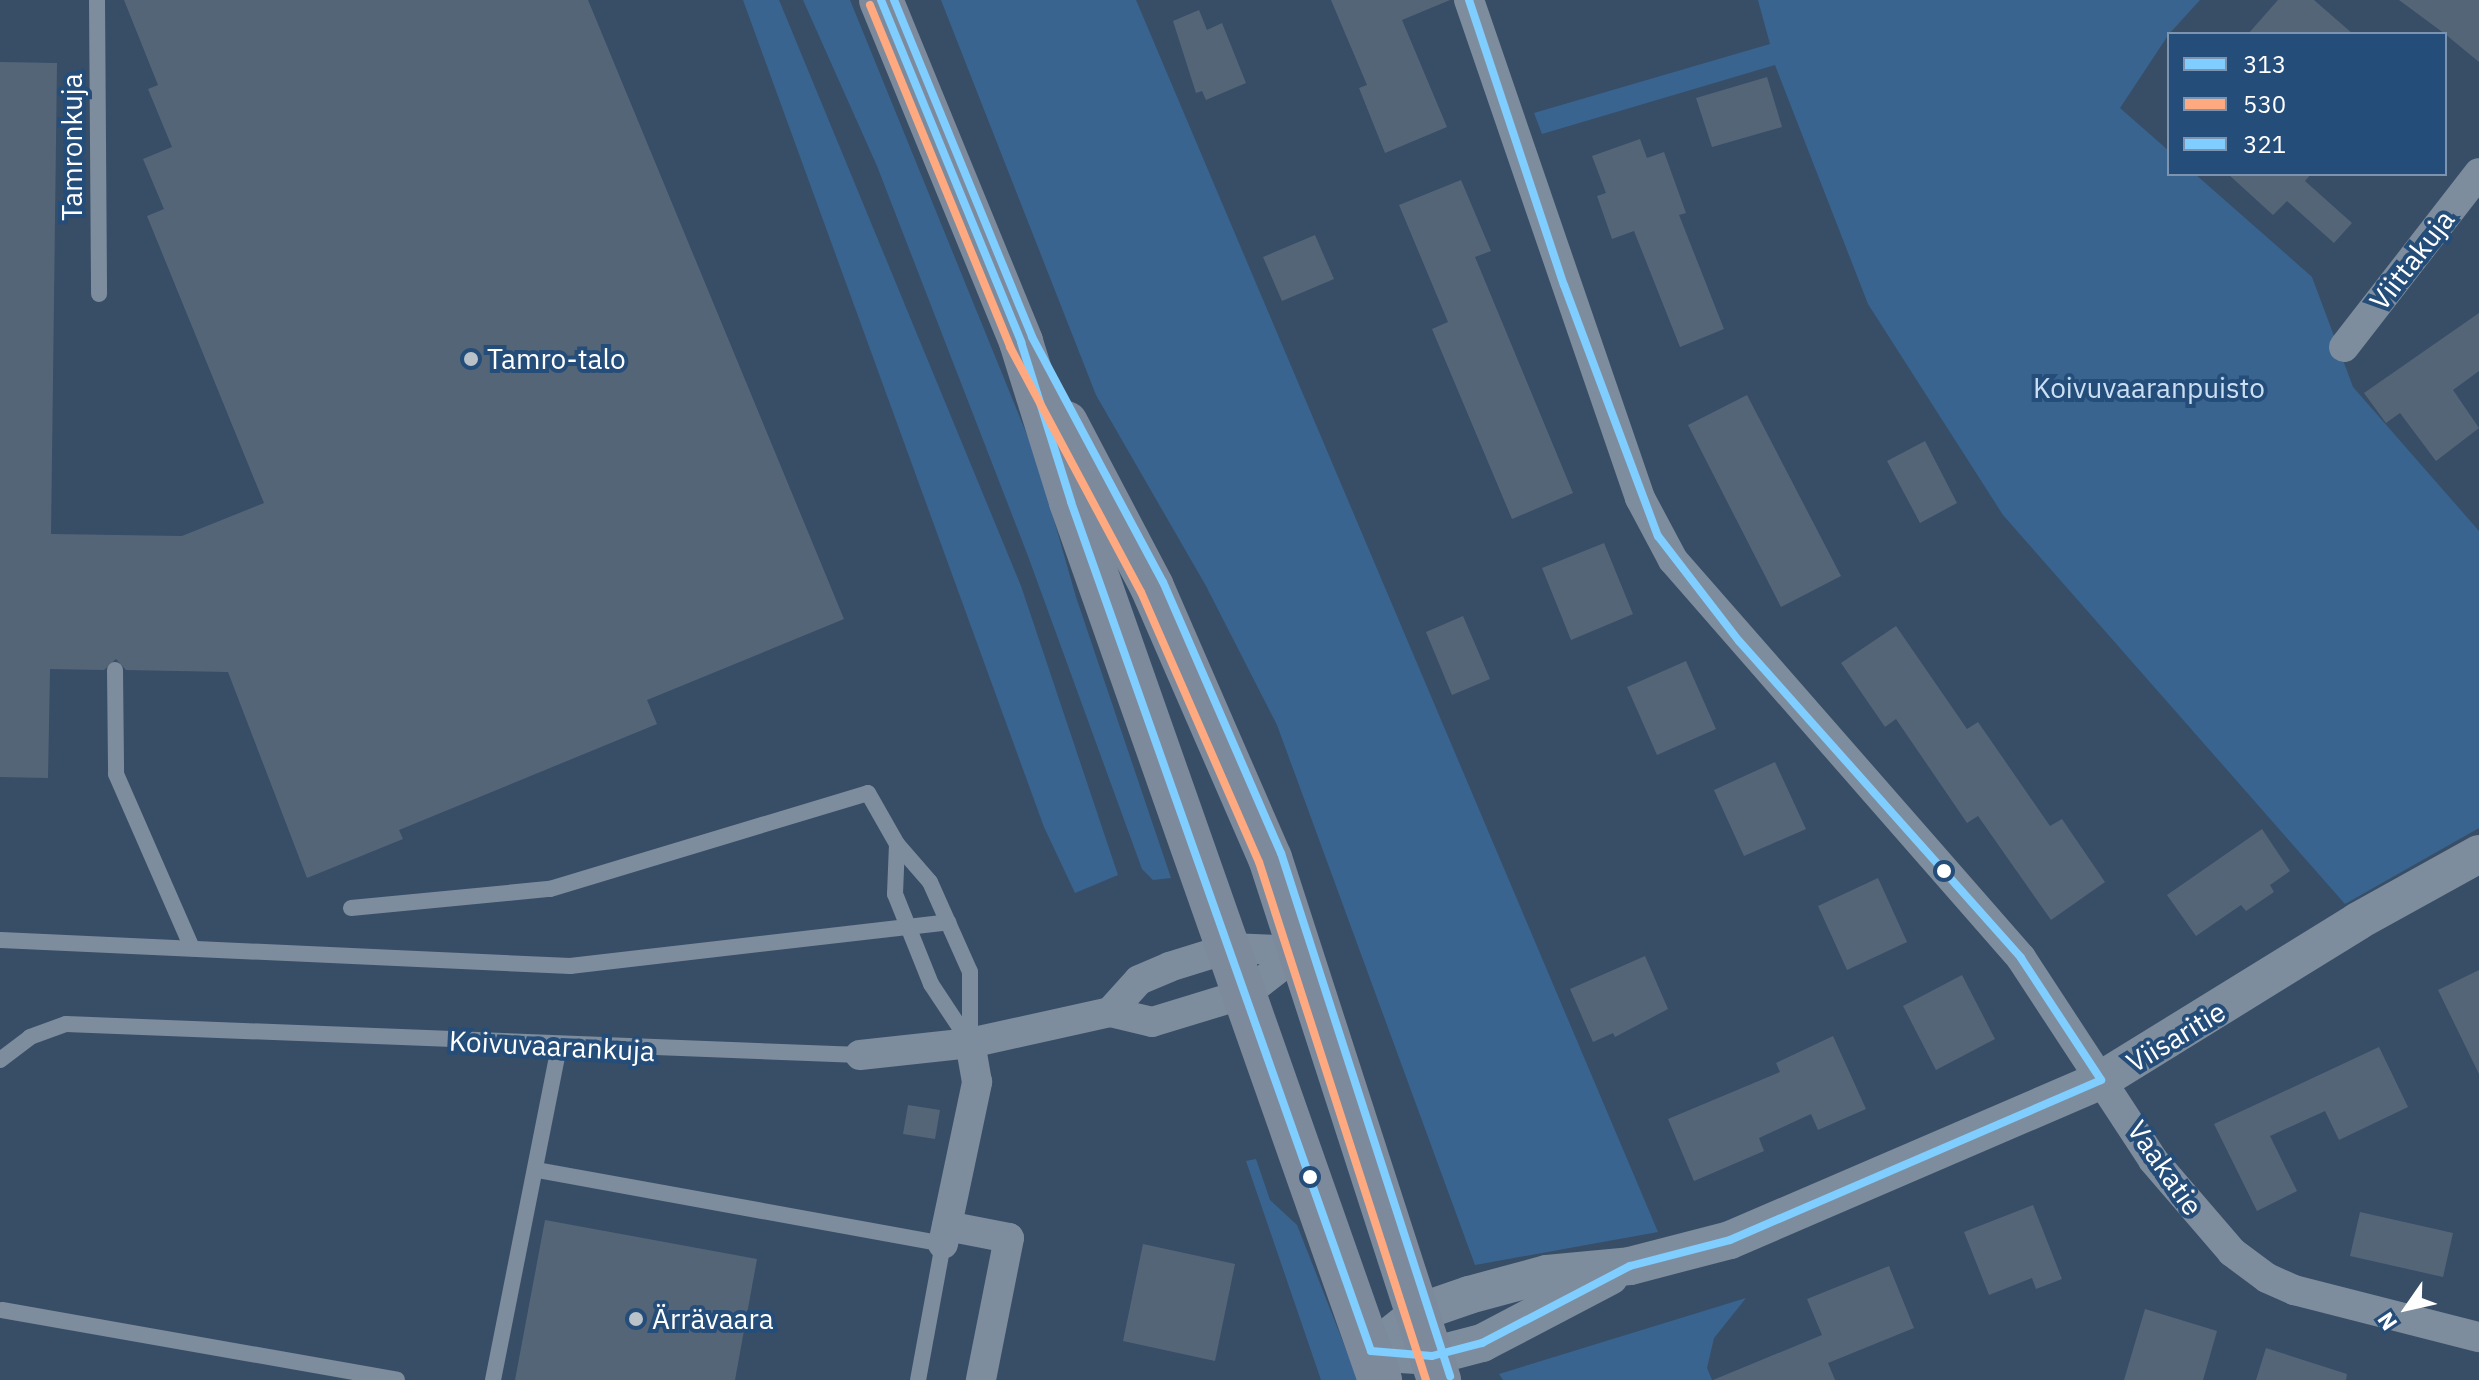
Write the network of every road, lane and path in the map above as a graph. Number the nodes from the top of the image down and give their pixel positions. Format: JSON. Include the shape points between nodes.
{"nodes":[{"id":1,"x":97,"y":0,"type":"edge"},
{"id":2,"x":881,"y":0,"type":"edge"},
{"id":3,"x":1469,"y":0,"type":"edge"},
{"id":4,"x":2479,"y":173,"type":"edge"},
{"id":5,"x":99,"y":294,"type":"dead end"},
{"id":6,"x":1021,"y":342,"type":"junction"},
{"id":7,"x":2344,"y":347,"type":"dead end"},
{"id":8,"x":115,"y":670,"type":"dead end"},
{"id":9,"x":897,"y":844,"type":"junction"},
{"id":10,"x":2479,"y":854,"type":"edge"},
{"id":11,"x":351,"y":908,"type":"dead end"},
{"id":12,"x":948,"y":922,"type":"junction"},
{"id":13,"x":908,"y":928,"type":"junction"},
{"id":14,"x":1,"y":940,"type":"edge"},
{"id":15,"x":192,"y":948,"type":"junction"},
{"id":16,"x":1230,"y":948,"type":"junction"},
{"id":17,"x":1301,"y":951,"type":"junction"},
{"id":18,"x":1247,"y":993,"type":"junction"},
{"id":19,"x":1110,"y":1012,"type":"junction"},
{"id":20,"x":970,"y":1043,"type":"junction"},
{"id":21,"x":559,"y":1046,"type":"junction"},
{"id":22,"x":860,"y":1055,"type":"joint"},
{"id":23,"x":0,"y":1060,"type":"edge"},
{"id":24,"x":2101,"y":1080,"type":"junction"},
{"id":25,"x":537,"y":1170,"type":"junction"},
{"id":26,"x":945,"y":1235,"type":"junction"},
{"id":27,"x":1630,"y":1266,"type":"junction"},
{"id":28,"x":2,"y":1310,"type":"dead end"},
{"id":29,"x":1420,"y":1312,"type":"junction"},
{"id":30,"x":2479,"y":1337,"type":"edge"},
{"id":31,"x":1375,"y":1366,"type":"edge"},
{"id":32,"x":1436,"y":1368,"type":"edge"},
{"id":33,"x":397,"y":1380,"type":"edge"},
{"id":34,"x":493,"y":1380,"type":"edge"},
{"id":35,"x":918,"y":1380,"type":"edge"},
{"id":36,"x":981,"y":1380,"type":"edge"}],
"edges":[{"from":1,"to":5,"type":"lane","name":"Tamronkuja"},
{"from":2,"to":6,"type":"main road"},
{"from":3,"to":24,"type":"street","name":"Vaakatie","via":[[1568,297],[1658,536],[1739,641],[2021,958]]},
{"from":4,"to":7,"type":"street","name":"Viittakuja"},
{"from":6,"to":16,"type":"main road","via":[[1071,502]]},
{"from":6,"to":17,"type":"main road","via":[[1103,489],[1201,693],[1270,858]]},
{"from":8,"to":15,"type":"lane","via":[[116,774]]},
{"from":9,"to":11,"type":"lane","via":[[868,793],[550,889]]},
{"from":9,"to":12,"type":"lane","via":[[930,882]]},
{"from":9,"to":13,"type":"lane","via":[[895,894]]},
{"from":10,"to":24,"type":"street","name":"Viisaritie","via":[[2358,921]]},
{"from":12,"to":13,"type":"lane"},
{"from":12,"to":20,"type":"lane","via":[[970,972]]},
{"from":13,"to":15,"type":"lane","via":[[834,932],[570,966]]},
{"from":13,"to":20,"type":"lane","via":[[931,984]]},
{"from":14,"to":15,"type":"lane"},
{"from":16,"to":17,"type":"street"},
{"from":16,"to":18,"type":"main road"},
{"from":16,"to":19,"type":"street","via":[[1139,980]]},
{"from":17,"to":18,"type":"street","name":"Koivuvaarankuja"},
{"from":17,"to":29,"type":"main road"},
{"from":18,"to":19,"type":"street","name":"Koivuvaarankuja","via":[[1152,1022]]},
{"from":18,"to":31,"type":"main road"},
{"from":19,"to":20,"type":"street","name":"Koivuvaarankuja"},
{"from":20,"to":22,"type":"street","name":"Koivuvaarankuja"},
{"from":20,"to":26,"type":"street","via":[[977,1082]]},
{"from":21,"to":22,"type":"lane","name":"Koivuvaarankuja"},
{"from":21,"to":23,"type":"lane","name":"Koivuvaarankuja","via":[[66,1024],[30,1037]]},
{"from":21,"to":25,"type":"lane"},
{"from":24,"to":27,"type":"street","name":"Viisaritie","via":[[1730,1240]]},
{"from":24,"to":30,"type":"street","name":"Vaakatie","via":[[2188,1206],[2232,1252],[2267,1278],[2326,1300]]},
{"from":25,"to":26,"type":"lane"},
{"from":25,"to":34,"type":"lane"},
{"from":26,"to":35,"type":"lane"},
{"from":26,"to":36,"type":"street","via":[[1009,1238]]},
{"from":27,"to":29,"type":"street","name":"Viisaritie","via":[[1547,1274]]},
{"from":27,"to":32,"type":"street","name":"Viisaritie"},
{"from":28,"to":33,"type":"lane"},
{"from":29,"to":31,"type":"street","name":"Viisaritie"},
{"from":29,"to":32,"type":"main road"},
{"from":31,"to":32,"type":"street","name":"Viisaritie"}]}
